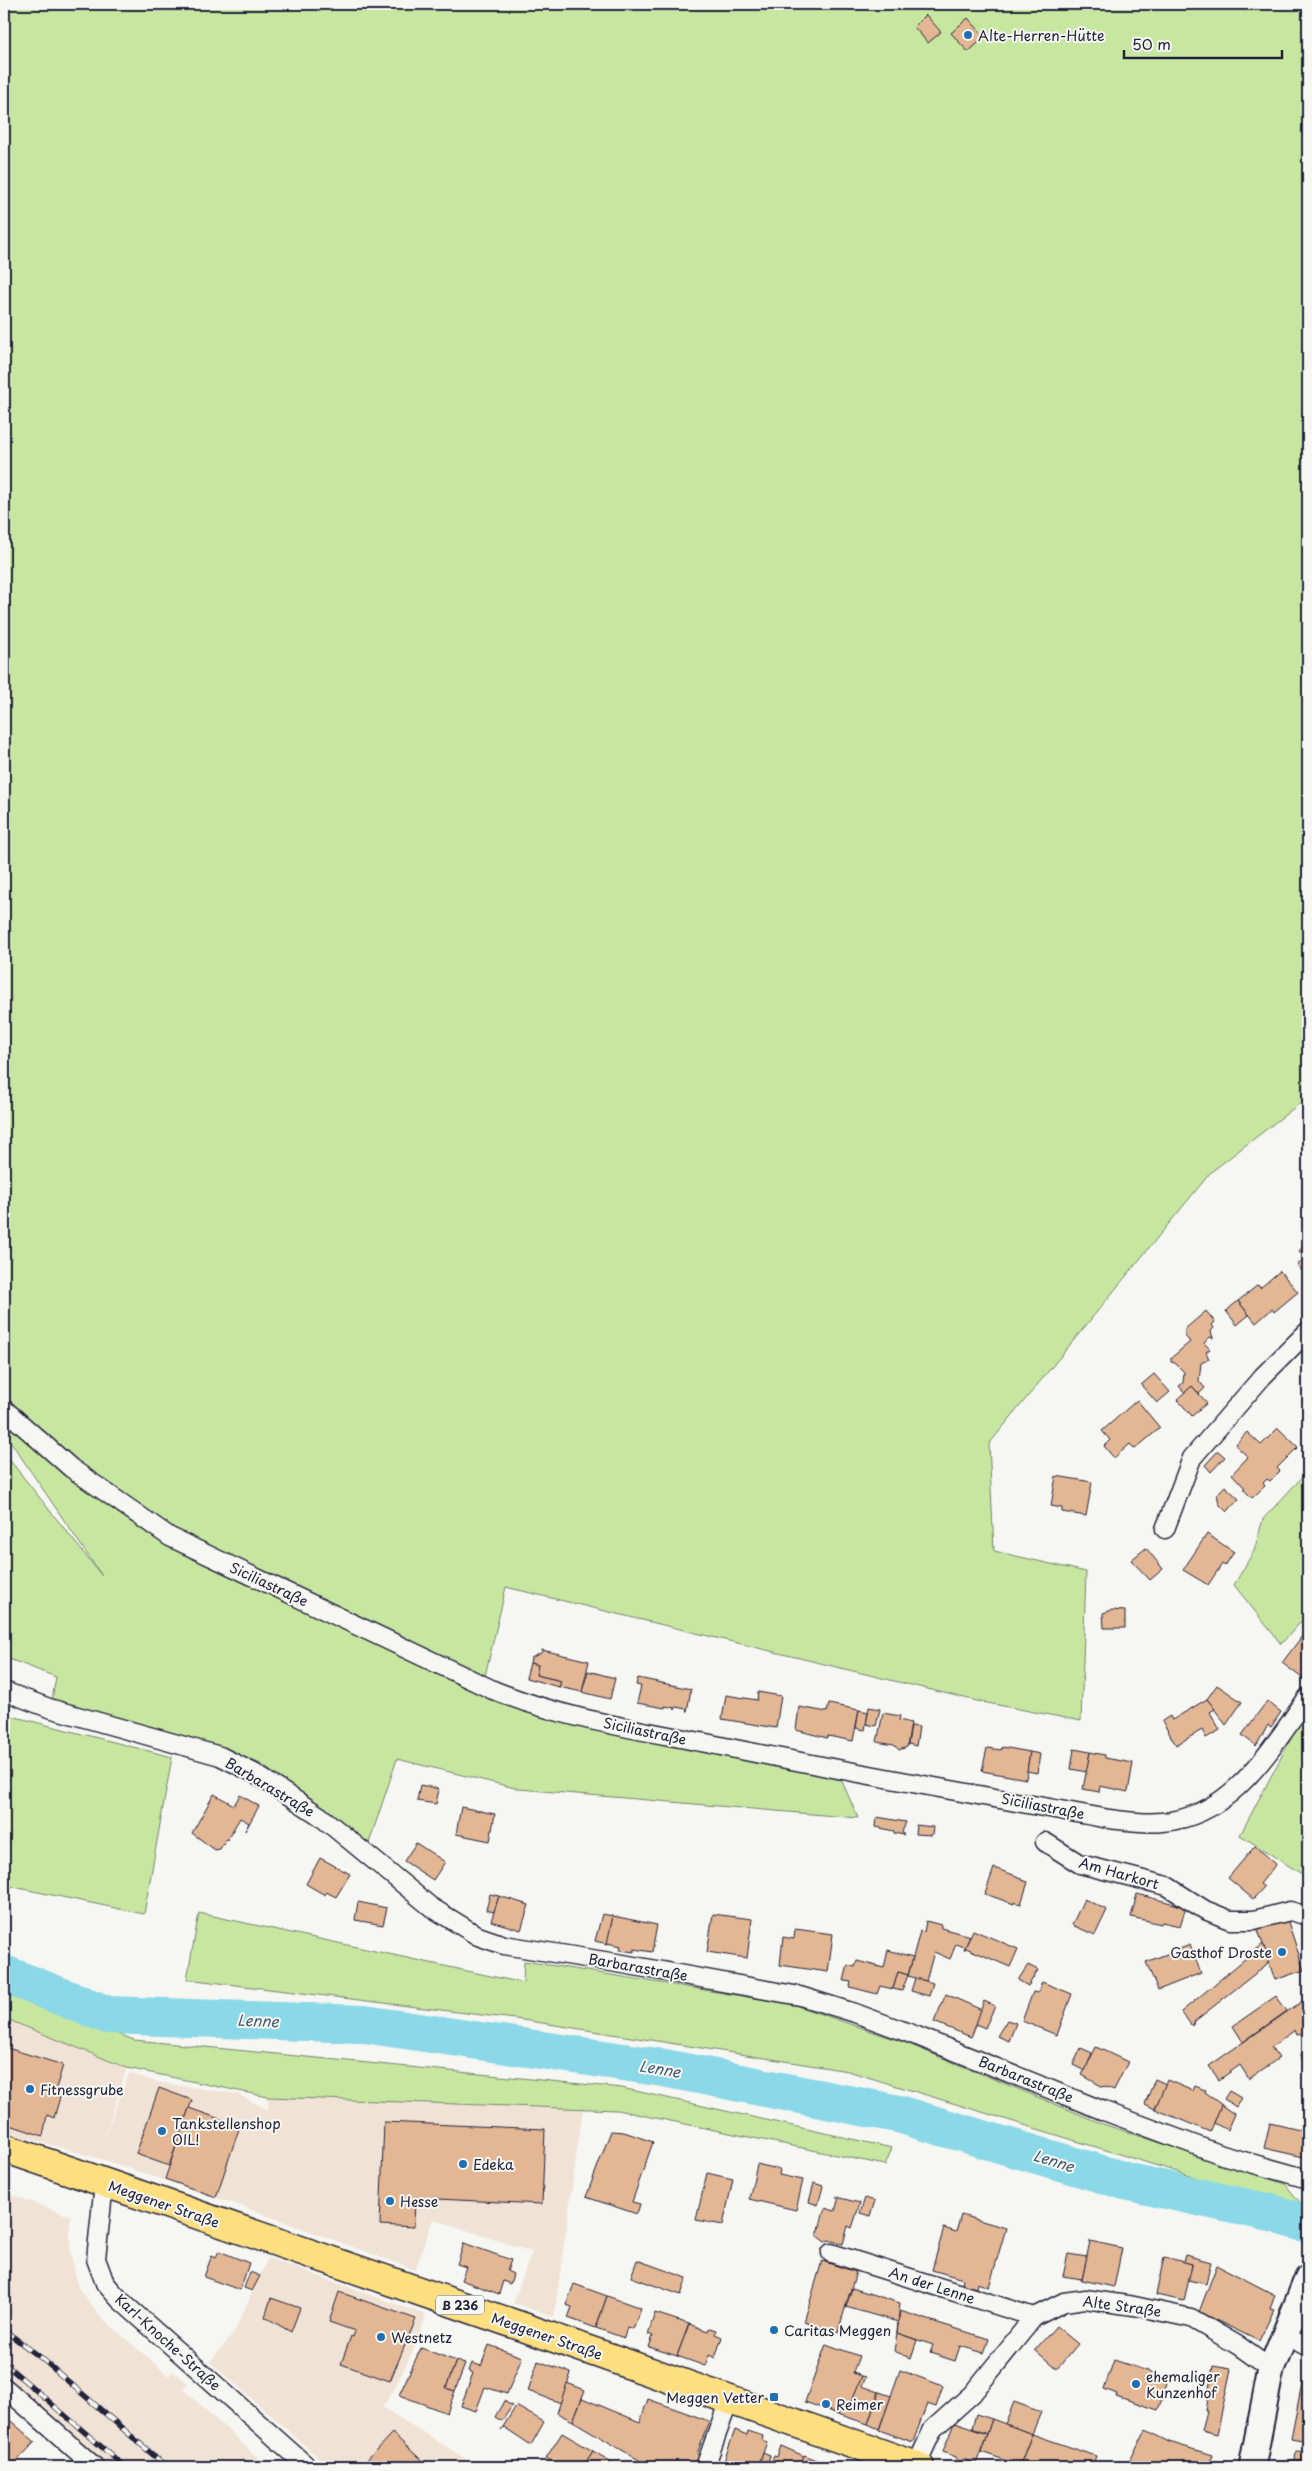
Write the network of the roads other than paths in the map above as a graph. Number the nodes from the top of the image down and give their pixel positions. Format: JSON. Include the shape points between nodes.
{"nodes":[{"id":1,"x":1308,"y":1331,"type":"edge"},
{"id":2,"x":4,"y":1409,"type":"edge"},
{"id":3,"x":1165,"y":1529,"type":"dead end"},
{"id":4,"x":4,"y":1691,"type":"edge"},
{"id":5,"x":1308,"y":1697,"type":"edge"},
{"id":6,"x":1045,"y":1842,"type":"dead end"},
{"id":7,"x":1308,"y":1916,"type":"edge"},
{"id":8,"x":4,"y":2148,"type":"edge"},
{"id":9,"x":1308,"y":2179,"type":"edge"},
{"id":10,"x":104,"y":2183,"type":"junction"},
{"id":11,"x":831,"y":2253,"type":"dead end"},
{"id":12,"x":1308,"y":2277,"type":"edge"},
{"id":13,"x":1034,"y":2317,"type":"junction"},
{"id":14,"x":1286,"y":2335,"type":"junction"},
{"id":15,"x":1308,"y":2347,"type":"edge"},
{"id":16,"x":1271,"y":2369,"type":"junction"},
{"id":17,"x":4,"y":2387,"type":"edge"},
{"id":18,"x":729,"y":2400,"type":"junction"},
{"id":19,"x":918,"y":2466,"type":"edge"},
{"id":20,"x":95,"y":2467,"type":"edge"},
{"id":21,"x":308,"y":2467,"type":"edge"},
{"id":22,"x":705,"y":2467,"type":"edge"},
{"id":23,"x":1252,"y":2467,"type":"edge"}],
"edges":[{"from":1,"to":3,"type":"street","via":[[1263,1376],[1192,1458]]},
{"from":2,"to":5,"type":"street","name":"Siciliastraße","via":[[71,1468],[170,1537],[493,1690],[566,1714],[764,1755],[1144,1823],[1184,1818],[1227,1797],[1250,1775]]},
{"from":4,"to":9,"type":"street","name":"Barbarastraße","via":[[49,1708],[220,1756],[254,1773],[320,1816],[431,1907],[478,1936],[504,1945],[800,1996],[918,2036],[1222,2155]]},
{"from":6,"to":7,"type":"street","name":"Am Harkort","via":[[1080,1864],[1167,1886],[1205,1910],[1230,1920],[1254,1920],[1290,1911]]},
{"from":8,"to":10,"type":"main road","name":"Meggener Straße","number":"B 236"},
{"from":10,"to":18,"type":"main road","name":"Meggener Straße","number":"B 236"},
{"from":10,"to":21,"type":"street","name":"Karl-Knoche-Straße","via":[[96,2259],[105,2283],[120,2300]]},
{"from":11,"to":13,"type":"street","name":"An der Lenne"},
{"from":12,"to":14,"type":"main road"},
{"from":13,"to":16,"type":"street","name":"Alte Straße","via":[[1064,2302],[1085,2298],[1191,2318]]},
{"from":13,"to":19,"type":"street","name":"Alte Straße","via":[[972,2394],[933,2429]]},
{"from":14,"to":15,"type":"street"},
{"from":14,"to":16,"type":"main road"},
{"from":16,"to":23,"type":"main road"},
{"from":17,"to":20,"type":"street"},
{"from":18,"to":19,"type":"main road","name":"Meggener Straße","number":"B 236"},
{"from":18,"to":22,"type":"street"}]}
